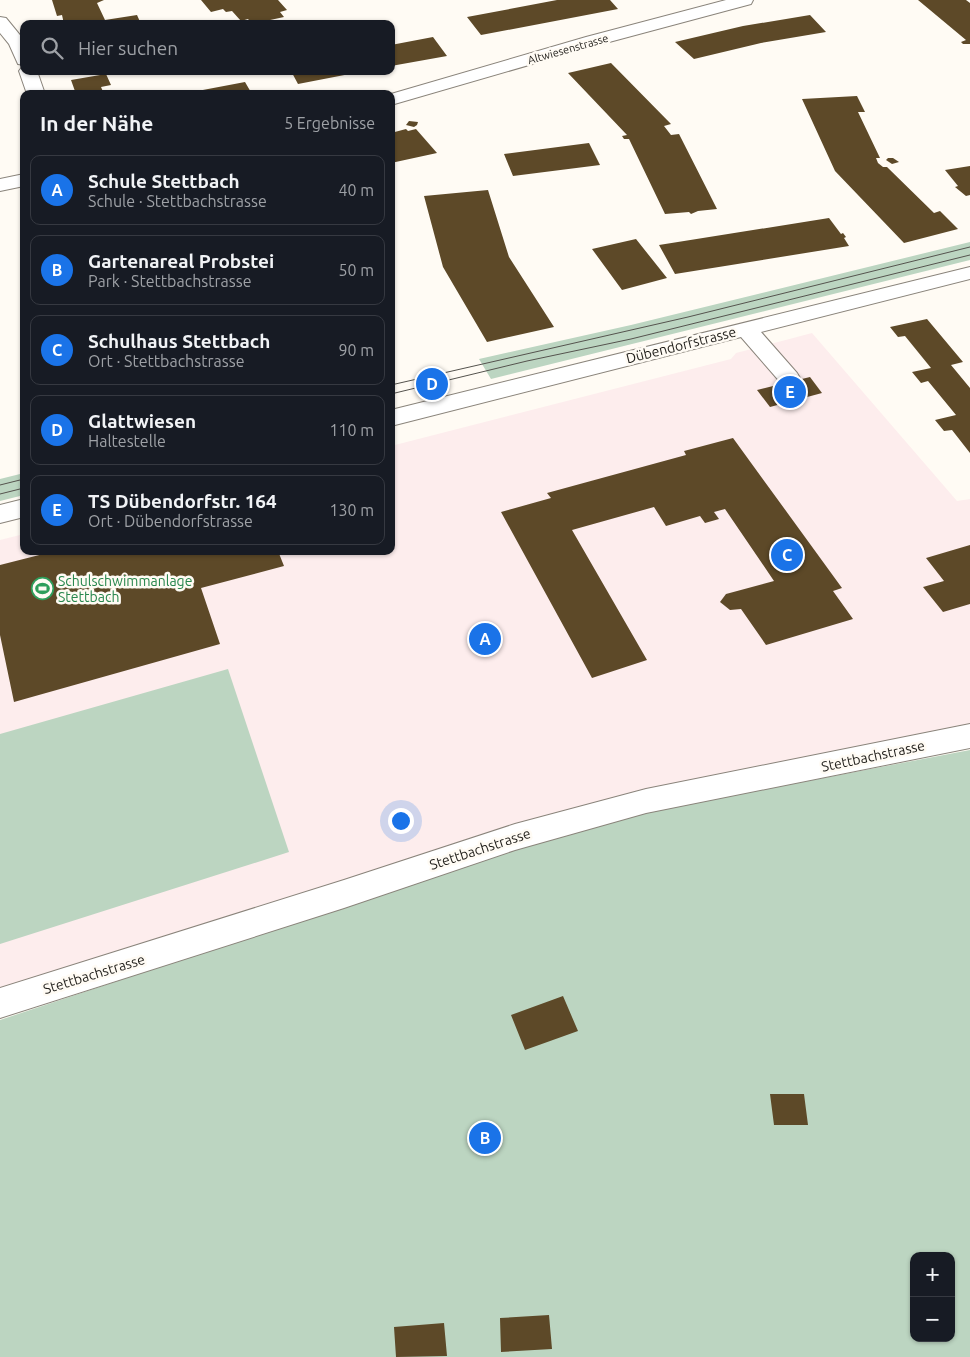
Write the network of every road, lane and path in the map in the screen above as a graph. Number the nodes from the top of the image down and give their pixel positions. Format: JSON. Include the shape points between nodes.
{"nodes":[{"id":1,"x":674,"y":0,"type":"edge"},
{"id":2,"x":745,"y":0,"type":"edge"},
{"id":3,"x":688,"y":15,"type":"junction"},
{"id":4,"x":0,"y":22,"type":"edge"},
{"id":5,"x":20,"y":50,"type":"edge"},
{"id":6,"x":29,"y":75,"type":"edge"},
{"id":7,"x":35,"y":90,"type":"edge"},
{"id":8,"x":395,"y":99,"type":"edge"},
{"id":9,"x":20,"y":181,"type":"edge"},
{"id":10,"x":0,"y":185,"type":"edge"},
{"id":11,"x":970,"y":273,"type":"edge"},
{"id":12,"x":746,"y":329,"type":"junction"},
{"id":13,"x":789,"y":378,"type":"dead end"},
{"id":14,"x":395,"y":417,"type":"edge"},
{"id":15,"x":20,"y":509,"type":"edge"},
{"id":16,"x":0,"y":514,"type":"edge"},
{"id":17,"x":970,"y":736,"type":"edge"},
{"id":18,"x":0,"y":1003,"type":"edge"}],
"edges":[{"from":1,"to":3,"type":"street"},
{"from":2,"to":3,"type":"street","name":"Altwiesenstrasse"},
{"from":3,"to":8,"type":"street","name":"Altwiesenstrasse"},
{"from":4,"to":5,"type":"street"},
{"from":6,"to":7,"type":"street"},
{"from":9,"to":10,"type":"street"},
{"from":11,"to":12,"type":"street","name":"Dübendorfstrasse"},
{"from":12,"to":13,"type":"street"},
{"from":12,"to":14,"type":"street","name":"Dübendorfstrasse"},
{"from":15,"to":16,"type":"street"},
{"from":17,"to":18,"type":"street","name":"Stettbachstrasse","via":[[646,801],[525,834]]}]}
